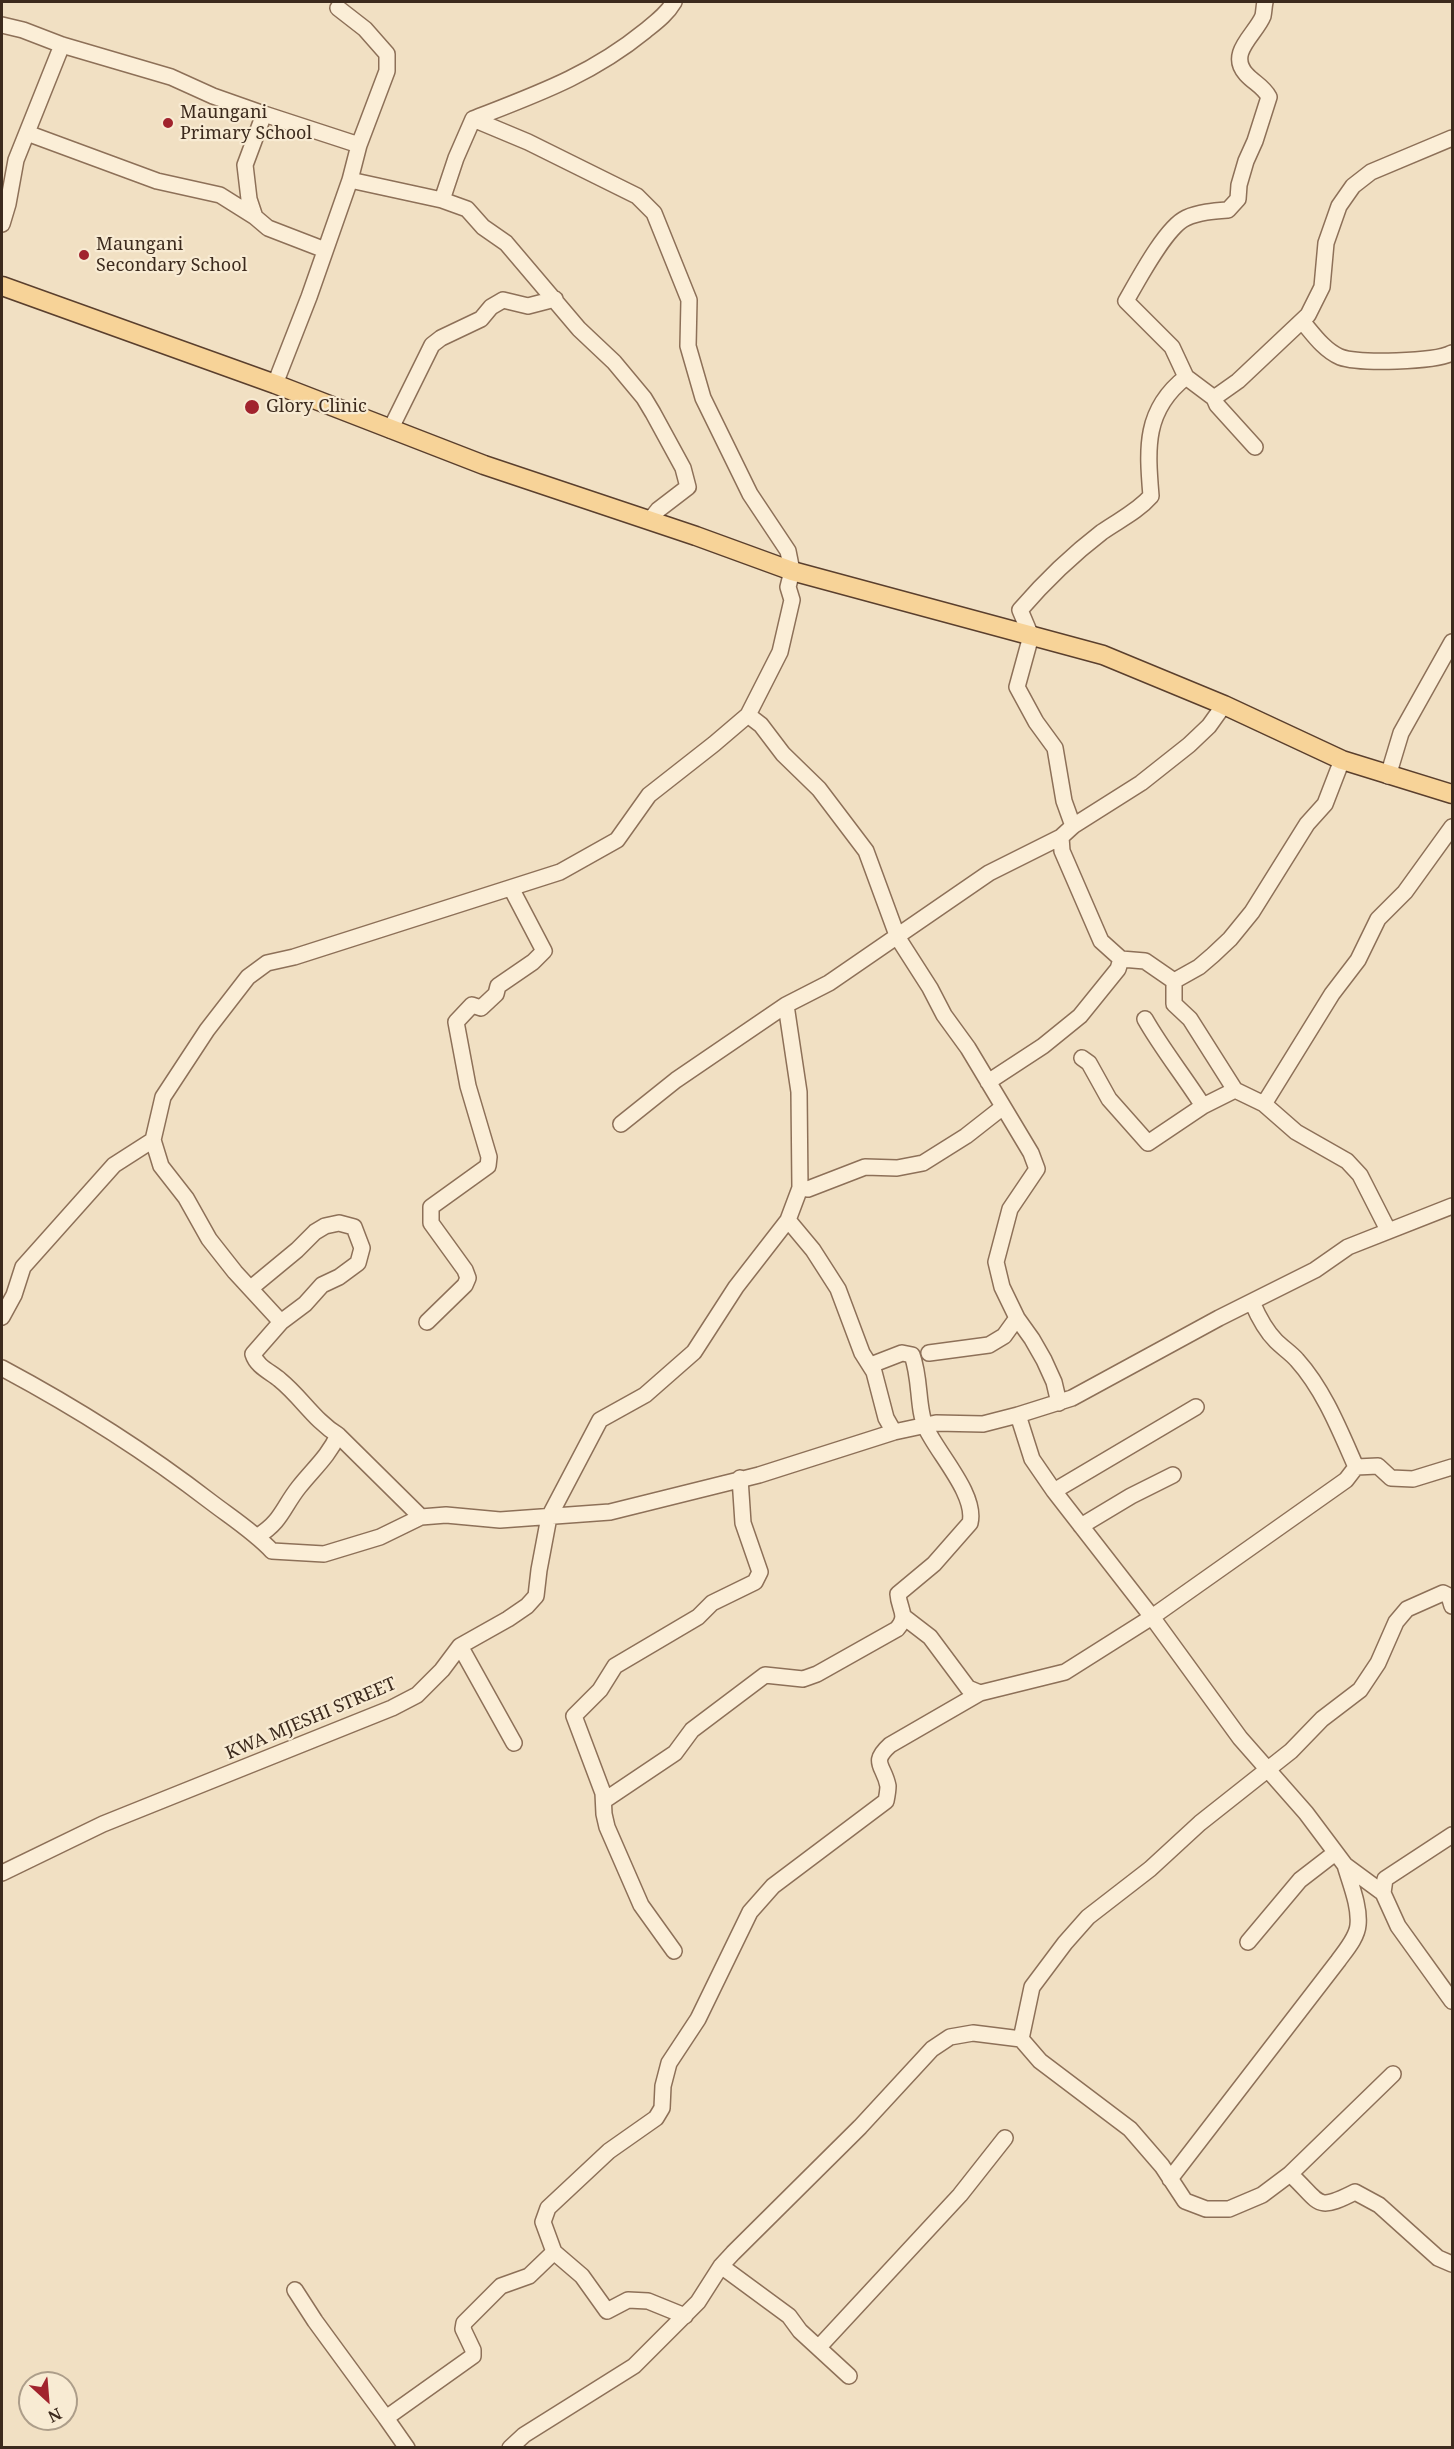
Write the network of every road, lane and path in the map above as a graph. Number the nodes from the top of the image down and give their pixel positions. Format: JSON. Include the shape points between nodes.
{"nodes":[{"id":1,"x":674,"y":2,"type":"edge"},
{"id":2,"x":1265,"y":2,"type":"edge"},
{"id":3,"x":338,"y":8,"type":"dead end"},
{"id":4,"x":2,"y":25,"type":"edge"},
{"id":5,"x":62,"y":45,"type":"junction"},
{"id":6,"x":264,"y":114,"type":"junction"},
{"id":7,"x":473,"y":119,"type":"junction"},
{"id":8,"x":27,"y":133,"type":"junction"},
{"id":9,"x":1452,"y":138,"type":"edge"},
{"id":10,"x":359,"y":145,"type":"junction"},
{"id":11,"x":350,"y":180,"type":"junction"},
{"id":12,"x":442,"y":200,"type":"junction"},
{"id":13,"x":255,"y":217,"type":"junction"},
{"id":14,"x":2,"y":224,"type":"edge"},
{"id":15,"x":325,"y":250,"type":"junction"},
{"id":16,"x":2,"y":286,"type":"edge"},
{"id":17,"x":555,"y":298,"type":"junction"},
{"id":18,"x":1302,"y":321,"type":"junction"},
{"id":19,"x":1452,"y":353,"type":"edge"},
{"id":20,"x":1186,"y":377,"type":"junction"},
{"id":21,"x":275,"y":384,"type":"junction"},
{"id":22,"x":1214,"y":398,"type":"junction"},
{"id":23,"x":390,"y":430,"type":"junction"},
{"id":24,"x":1256,"y":447,"type":"dead end"},
{"id":25,"x":650,"y":520,"type":"junction"},
{"id":26,"x":792,"y":571,"type":"junction"},
{"id":27,"x":1022,"y":633,"type":"junction"},
{"id":28,"x":1452,"y":642,"type":"edge"},
{"id":29,"x":1224,"y":705,"type":"junction"},
{"id":30,"x":748,"y":715,"type":"junction"},
{"id":31,"x":1342,"y":760,"type":"junction"},
{"id":32,"x":1389,"y":776,"type":"junction"},
{"id":33,"x":1452,"y":794,"type":"edge"},
{"id":34,"x":1073,"y":826,"type":"junction"},
{"id":35,"x":1452,"y":827,"type":"edge"},
{"id":36,"x":1061,"y":837,"type":"junction"},
{"id":37,"x":511,"y":888,"type":"junction"},
{"id":38,"x":898,"y":938,"type":"junction"},
{"id":39,"x":1121,"y":959,"type":"junction"},
{"id":40,"x":1174,"y":981,"type":"junction"},
{"id":41,"x":786,"y":1005,"type":"junction"},
{"id":42,"x":1145,"y":1018,"type":"dead end"},
{"id":43,"x":1082,"y":1058,"type":"dead end"},
{"id":44,"x":987,"y":1082,"type":"junction"},
{"id":45,"x":1235,"y":1090,"type":"junction"},
{"id":46,"x":1264,"y":1104,"type":"junction"},
{"id":47,"x":1203,"y":1106,"type":"junction"},
{"id":48,"x":1003,"y":1107,"type":"junction"},
{"id":49,"x":621,"y":1124,"type":"dead end"},
{"id":50,"x":153,"y":1140,"type":"junction"},
{"id":51,"x":800,"y":1188,"type":"junction"},
{"id":52,"x":1452,"y":1206,"type":"edge"},
{"id":53,"x":788,"y":1220,"type":"junction"},
{"id":54,"x":1388,"y":1230,"type":"junction"},
{"id":55,"x":251,"y":1288,"type":"junction"},
{"id":56,"x":1252,"y":1302,"type":"junction"},
{"id":57,"x":2,"y":1317,"type":"edge"},
{"id":58,"x":1017,"y":1318,"type":"junction"},
{"id":59,"x":281,"y":1322,"type":"junction"},
{"id":60,"x":428,"y":1322,"type":"dead end"},
{"id":61,"x":929,"y":1353,"type":"dead end"},
{"id":62,"x":871,"y":1365,"type":"junction"},
{"id":63,"x":2,"y":1368,"type":"edge"},
{"id":64,"x":1059,"y":1403,"type":"junction"},
{"id":65,"x":1196,"y":1407,"type":"dead end"},
{"id":66,"x":1018,"y":1415,"type":"junction"},
{"id":67,"x":924,"y":1426,"type":"junction"},
{"id":68,"x":894,"y":1432,"type":"junction"},
{"id":69,"x":338,"y":1435,"type":"junction"},
{"id":70,"x":1356,"y":1467,"type":"junction"},
{"id":71,"x":1452,"y":1467,"type":"edge"},
{"id":72,"x":1173,"y":1475,"type":"dead end"},
{"id":73,"x":740,"y":1478,"type":"junction"},
{"id":74,"x":1053,"y":1491,"type":"junction"},
{"id":75,"x":421,"y":1517,"type":"junction"},
{"id":76,"x":549,"y":1517,"type":"junction"},
{"id":77,"x":1081,"y":1526,"type":"junction"},
{"id":78,"x":258,"y":1536,"type":"junction"},
{"id":79,"x":1452,"y":1606,"type":"edge"},
{"id":80,"x":904,"y":1617,"type":"junction"},
{"id":81,"x":1152,"y":1617,"type":"junction"},
{"id":82,"x":460,"y":1646,"type":"junction"},
{"id":83,"x":980,"y":1693,"type":"junction"},
{"id":84,"x":514,"y":1743,"type":"dead end"},
{"id":85,"x":1268,"y":1768,"type":"junction"},
{"id":86,"x":604,"y":1800,"type":"junction"},
{"id":87,"x":1452,"y":1835,"type":"edge"},
{"id":88,"x":1340,"y":1859,"type":"junction"},
{"id":89,"x":2,"y":1873,"type":"edge"},
{"id":90,"x":1383,"y":1893,"type":"junction"},
{"id":91,"x":1248,"y":1942,"type":"dead end"},
{"id":92,"x":674,"y":1951,"type":"dead end"},
{"id":93,"x":1452,"y":2001,"type":"edge"},
{"id":94,"x":1021,"y":2039,"type":"junction"},
{"id":95,"x":1393,"y":2074,"type":"dead end"},
{"id":96,"x":1005,"y":2138,"type":"dead end"},
{"id":97,"x":1290,"y":2174,"type":"junction"},
{"id":98,"x":1170,"y":2179,"type":"junction"},
{"id":99,"x":554,"y":2252,"type":"junction"},
{"id":100,"x":1452,"y":2264,"type":"edge"},
{"id":101,"x":721,"y":2266,"type":"junction"},
{"id":102,"x":295,"y":2290,"type":"dead end"},
{"id":103,"x":685,"y":2316,"type":"junction"},
{"id":104,"x":819,"y":2346,"type":"junction"},
{"id":105,"x":849,"y":2376,"type":"dead end"},
{"id":106,"x":386,"y":2418,"type":"junction"},
{"id":107,"x":407,"y":2448,"type":"edge"},
{"id":108,"x":510,"y":2448,"type":"edge"}],
"edges":[{"from":1,"to":7,"type":"street","via":[[668,12],[621,51],[559,86]]},
{"from":2,"to":20,"type":"street","via":[[1263,16],[1240,50],[1245,73],[1269,97],[1246,161],[1238,199],[1228,210],[1184,219],[1167,236],[1126,301],[1172,347]]},
{"from":3,"to":10,"type":"street","via":[[365,29],[387,54],[387,71]]},
{"from":4,"to":5,"type":"street"},
{"from":5,"to":6,"type":"street","via":[[171,77]]},
{"from":5,"to":8,"type":"street"},
{"from":6,"to":10,"type":"street"},
{"from":6,"to":13,"type":"street","via":[[245,165]]},
{"from":7,"to":12,"type":"street"},
{"from":7,"to":26,"type":"street","via":[[637,196],[654,213],[689,300],[688,346],[703,398],[750,494],[788,551]]},
{"from":8,"to":13,"type":"street","via":[[157,181],[220,195]]},
{"from":8,"to":14,"type":"street","via":[[16,160]]},
{"from":9,"to":18,"type":"street","via":[[1371,172],[1353,186],[1339,206],[1326,243],[1322,288]]},
{"from":10,"to":11,"type":"street"},
{"from":11,"to":12,"type":"street"},
{"from":11,"to":15,"type":"street"},
{"from":12,"to":17,"type":"street","via":[[467,209],[506,243]]},
{"from":13,"to":15,"type":"street","via":[[268,228]]},
{"from":15,"to":21,"type":"street"},
{"from":16,"to":21,"type":"main road"},
{"from":17,"to":23,"type":"street","via":[[528,306],[503,300],[481,319],[432,345]]},
{"from":17,"to":25,"type":"street","via":[[644,398],[683,468],[688,488]]},
{"from":18,"to":19,"type":"street","via":[[1324,346],[1340,357],[1395,361]]},
{"from":18,"to":22,"type":"street","via":[[1238,381]]},
{"from":20,"to":22,"type":"street"},
{"from":20,"to":27,"type":"street","via":[[1172,389],[1150,431],[1151,496],[1141,508],[1071,557],[1044,583],[1020,610]]},
{"from":21,"to":23,"type":"main road"},
{"from":22,"to":24,"type":"street"},
{"from":23,"to":25,"type":"main road"},
{"from":25,"to":26,"type":"main road"},
{"from":26,"to":27,"type":"main road"},
{"from":26,"to":30,"type":"street","via":[[788,587],[792,600],[780,652]]},
{"from":27,"to":29,"type":"main road","via":[[1103,655]]},
{"from":27,"to":34,"type":"street","via":[[1017,687],[1054,748]]},
{"from":28,"to":32,"type":"street","via":[[1401,733]]},
{"from":29,"to":31,"type":"main road"},
{"from":29,"to":34,"type":"street","via":[[1189,745],[1141,783]]},
{"from":30,"to":37,"type":"street","via":[[650,795],[617,840],[560,872]]},
{"from":30,"to":38,"type":"street","via":[[819,789],[866,851]]},
{"from":31,"to":32,"type":"main road"},
{"from":31,"to":40,"type":"street","via":[[1325,804],[1252,912],[1213,955]]},
{"from":32,"to":33,"type":"main road"},
{"from":34,"to":36,"type":"street"},
{"from":35,"to":46,"type":"street","via":[[1405,892],[1378,919],[1358,960],[1332,994]]},
{"from":36,"to":38,"type":"street","via":[[989,873]]},
{"from":36,"to":39,"type":"street","via":[[1062,851],[1101,941]]},
{"from":37,"to":50,"type":"street","via":[[267,963],[248,977],[163,1097]]},
{"from":37,"to":60,"type":"street","via":[[544,951],[498,986],[496,994],[481,1008],[472,1005],[456,1022],[468,1086],[489,1157],[488,1166],[431,1207],[431,1223],[468,1278]]},
{"from":38,"to":41,"type":"street","via":[[829,983]]},
{"from":38,"to":44,"type":"street"},
{"from":39,"to":40,"type":"street","via":[[1145,961]]},
{"from":39,"to":44,"type":"street","via":[[1118,969],[1080,1016]]},
{"from":40,"to":45,"type":"street","via":[[1174,1004],[1190,1019]]},
{"from":41,"to":49,"type":"street","via":[[676,1080]]},
{"from":41,"to":51,"type":"street","via":[[799,1092]]},
{"from":42,"to":47,"type":"street"},
{"from":43,"to":47,"type":"street","via":[[1109,1099],[1148,1143]]},
{"from":44,"to":48,"type":"street"},
{"from":45,"to":46,"type":"street"},
{"from":45,"to":47,"type":"street"},
{"from":46,"to":54,"type":"street","via":[[1296,1132],[1347,1161],[1360,1175]]},
{"from":48,"to":51,"type":"street","via":[[923,1163],[897,1168],[865,1167],[808,1189]]},
{"from":48,"to":58,"type":"street","via":[[1037,1169],[1010,1209],[996,1262],[1002,1287]]},
{"from":50,"to":55,"type":"street","via":[[161,1166],[186,1198],[209,1239]]},
{"from":50,"to":57,"type":"street","via":[[114,1165],[24,1267]]},
{"from":51,"to":53,"type":"street","name":"KWA MJESHI STREET"},
{"from":52,"to":54,"type":"street"},
{"from":53,"to":62,"type":"street","via":[[838,1289],[858,1344]]},
{"from":53,"to":76,"type":"street","name":"KWA MJESHI STREET","via":[[736,1287],[694,1352],[645,1395],[600,1420]]},
{"from":54,"to":56,"type":"street","via":[[1348,1247],[1315,1270]]},
{"from":55,"to":59,"type":"street"},
{"from":55,"to":59,"type":"street","via":[[325,1226],[339,1223],[354,1227],[362,1248],[358,1263],[322,1285]]},
{"from":56,"to":64,"type":"street"},
{"from":56,"to":70,"type":"street","via":[[1261,1323],[1298,1360],[1314,1384],[1335,1418]]},
{"from":58,"to":61,"type":"street","via":[[1004,1336],[989,1346]]},
{"from":58,"to":64,"type":"street","via":[[1044,1360]]},
{"from":59,"to":69,"type":"street","via":[[253,1354],[255,1361]]},
{"from":62,"to":67,"type":"street","via":[[902,1353],[912,1355],[918,1369]]},
{"from":62,"to":68,"type":"street","via":[[886,1418]]},
{"from":63,"to":78,"type":"street","via":[[63,1400]]},
{"from":64,"to":66,"type":"street"},
{"from":65,"to":74,"type":"street"},
{"from":66,"to":67,"type":"street","via":[[983,1424]]},
{"from":66,"to":74,"type":"street","via":[[1032,1459]]},
{"from":67,"to":68,"type":"street"},
{"from":67,"to":80,"type":"street","via":[[966,1496],[972,1515],[970,1523],[934,1564],[898,1594]]},
{"from":68,"to":73,"type":"street"},
{"from":69,"to":75,"type":"street"},
{"from":69,"to":78,"type":"street","via":[[330,1454],[298,1487],[273,1527]]},
{"from":70,"to":71,"type":"street","via":[[1378,1466],[1391,1478],[1413,1479]]},
{"from":70,"to":81,"type":"street","via":[[1346,1480]]},
{"from":72,"to":77,"type":"street"},
{"from":73,"to":76,"type":"street","via":[[610,1512]]},
{"from":73,"to":86,"type":"street","via":[[743,1523],[760,1572],[755,1582],[712,1603],[698,1617],[615,1666],[600,1690],[574,1716]]},
{"from":74,"to":77,"type":"street"},
{"from":75,"to":76,"type":"street"},
{"from":75,"to":78,"type":"street","via":[[380,1537],[324,1554],[272,1551]]},
{"from":76,"to":82,"type":"street","name":"KWA MJESHI STREET","via":[[536,1596],[508,1619]]},
{"from":77,"to":81,"type":"street"},
{"from":79,"to":85,"type":"street","via":[[1449,1596],[1443,1593],[1407,1609],[1360,1690]]},
{"from":80,"to":83,"type":"street","via":[[930,1637],[968,1688]]},
{"from":80,"to":86,"type":"street","via":[[897,1629],[818,1674],[803,1679],[765,1675],[692,1730],[675,1753]]},
{"from":81,"to":83,"type":"street","via":[[1065,1672]]},
{"from":81,"to":85,"type":"street","via":[[1240,1738]]},
{"from":82,"to":84,"type":"street"},
{"from":82,"to":89,"type":"street","name":"KWA MJESHI STREET","via":[[417,1695],[392,1708],[104,1824]]},
{"from":83,"to":99,"type":"street","via":[[890,1745],[878,1763],[888,1787],[886,1801],[772,1886],[750,1912],[698,2019],[669,2063],[662,2108],[656,2118],[609,2151],[548,2208],[543,2223]]},
{"from":85,"to":88,"type":"street"},
{"from":85,"to":94,"type":"street","via":[[1088,1917],[1065,1942],[1032,1987]]},
{"from":86,"to":92,"type":"street","via":[[607,1827],[641,1905]]},
{"from":87,"to":90,"type":"street","via":[[1385,1879]]},
{"from":88,"to":90,"type":"street"},
{"from":88,"to":91,"type":"street","via":[[1300,1880]]},
{"from":88,"to":98,"type":"street","via":[[1356,1902],[1358,1925],[1354,1937]]},
{"from":90,"to":93,"type":"street","via":[[1398,1926]]},
{"from":94,"to":98,"type":"street","via":[[1040,2061],[1130,2129]]},
{"from":94,"to":101,"type":"street","via":[[973,2033],[950,2037],[932,2049]]},
{"from":95,"to":97,"type":"street"},
{"from":96,"to":104,"type":"street","via":[[960,2195]]},
{"from":97,"to":98,"type":"street","via":[[1262,2195],[1229,2209],[1206,2209],[1185,2201]]},
{"from":97,"to":100,"type":"street","via":[[1320,2203],[1331,2204],[1355,2192],[1379,2205],[1438,2258]]},
{"from":99,"to":103,"type":"street","via":[[582,2276],[607,2311],[628,2300],[648,2301]]},
{"from":99,"to":106,"type":"street","via":[[530,2276],[501,2286],[464,2323],[463,2331],[473,2356]]},
{"from":101,"to":103,"type":"street"},
{"from":101,"to":104,"type":"street","via":[[789,2316]]},
{"from":102,"to":106,"type":"street"},
{"from":103,"to":108,"type":"street","via":[[634,2366]]},
{"from":104,"to":105,"type":"street"},
{"from":106,"to":107,"type":"street"}]}
